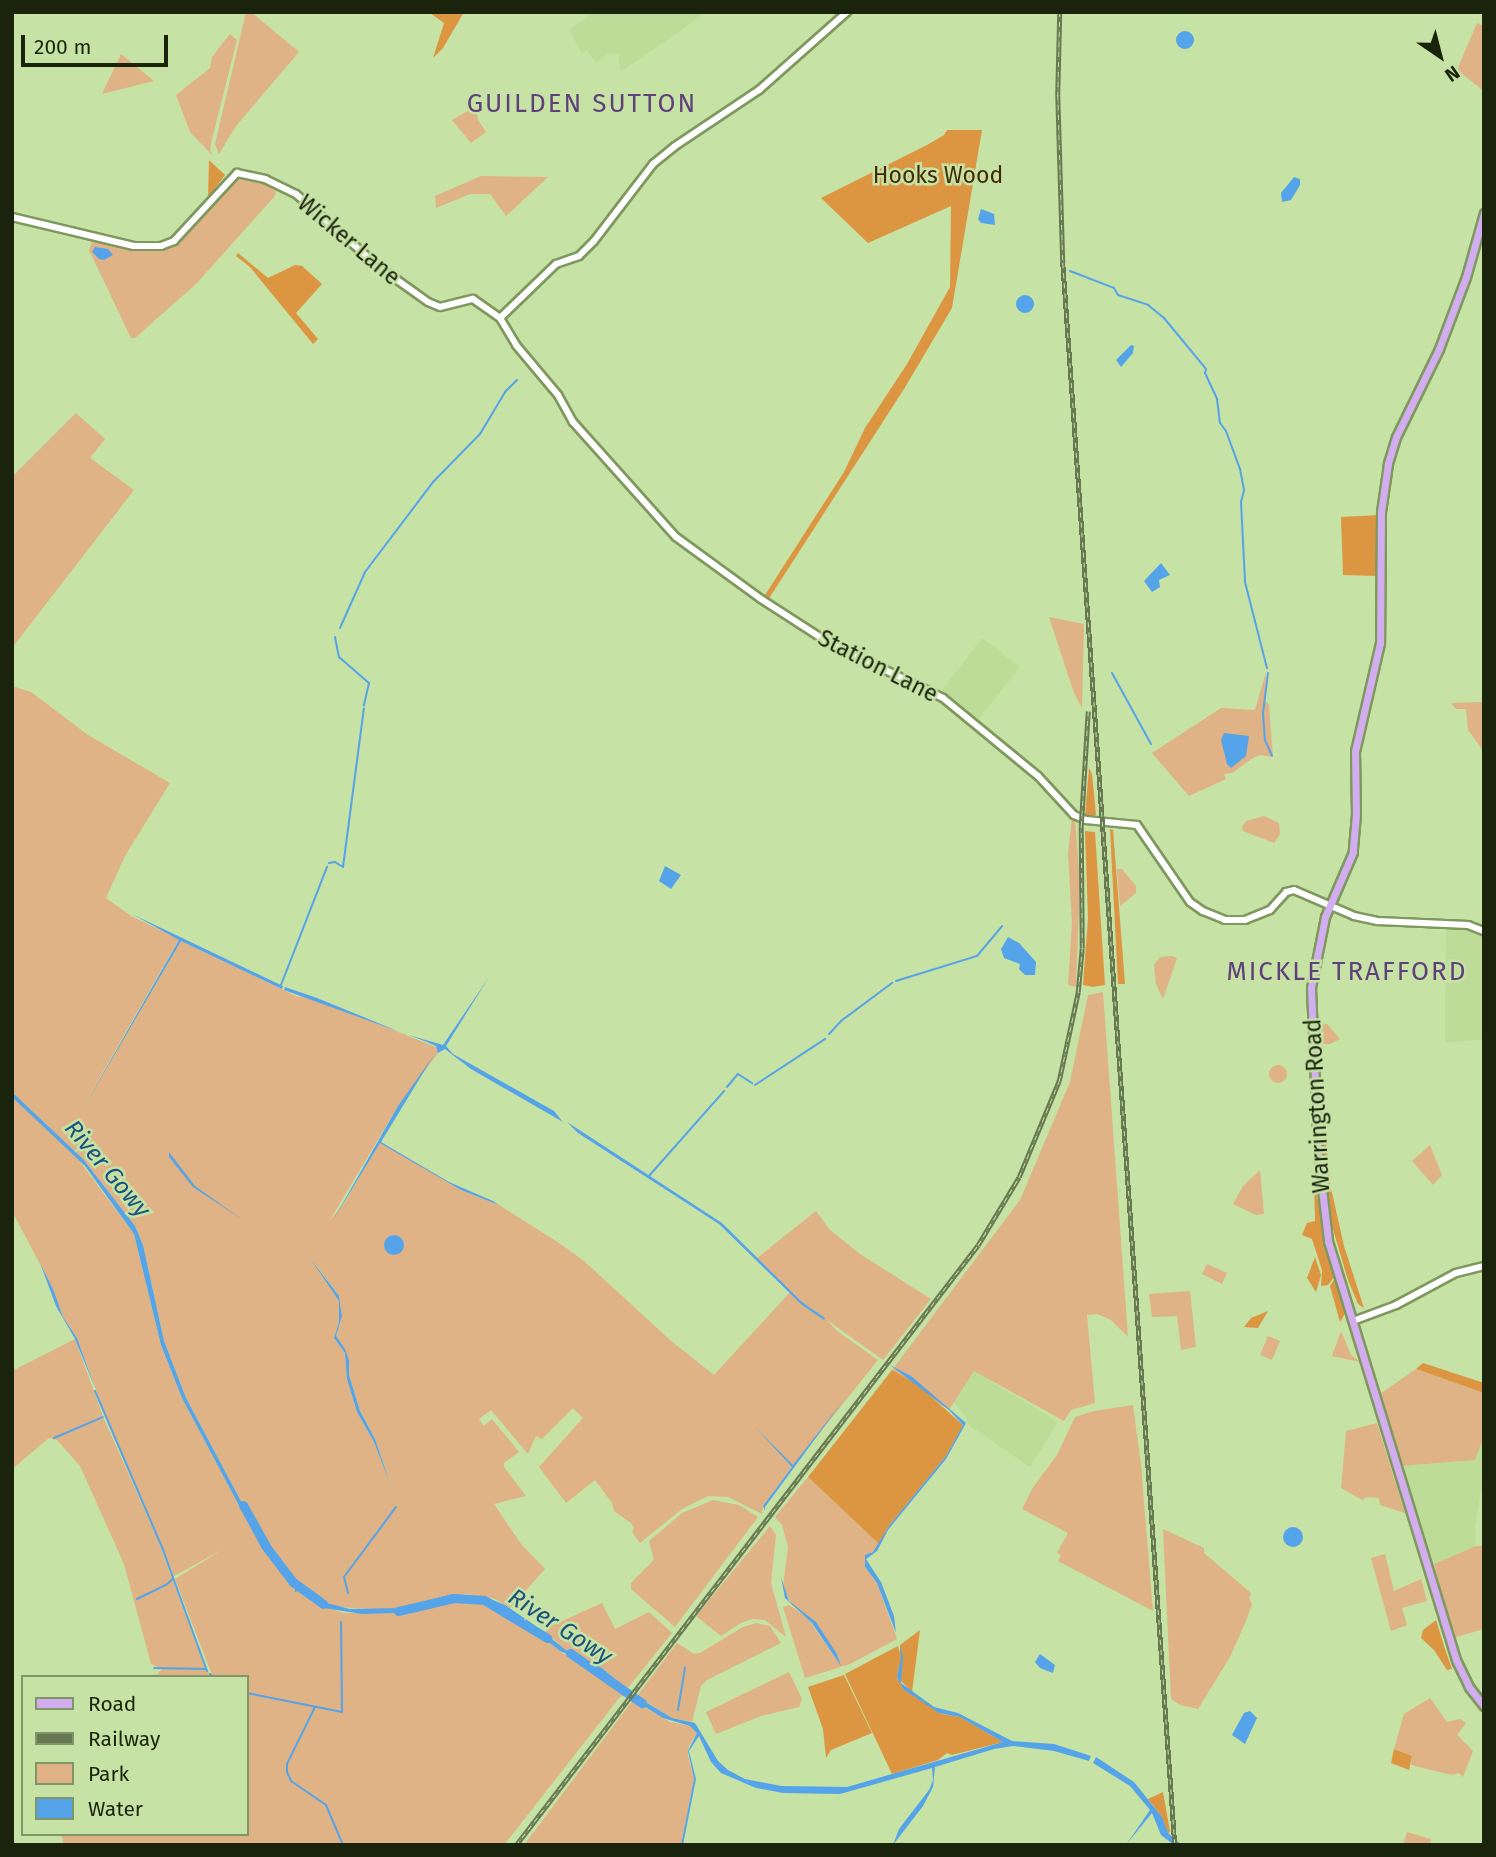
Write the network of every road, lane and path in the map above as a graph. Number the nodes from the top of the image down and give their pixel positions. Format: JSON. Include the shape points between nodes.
{"nodes":[{"id":1,"x":847,"y":12,"type":"edge"},
{"id":2,"x":1484,"y":214,"type":"edge"},
{"id":3,"x":12,"y":217,"type":"edge"},
{"id":4,"x":500,"y":318,"type":"junction"},
{"id":5,"x":1329,"y":907,"type":"junction"},
{"id":6,"x":1484,"y":931,"type":"edge"},
{"id":7,"x":1484,"y":1266,"type":"edge"},
{"id":8,"x":1353,"y":1321,"type":"junction"},
{"id":9,"x":1484,"y":1706,"type":"edge"}],
"edges":[{"from":1,"to":4,"type":"street","via":[[759,90],[653,164],[594,241],[579,256],[556,264]]},
{"from":2,"to":5,"type":"main road","name":"Warrington Road","via":[[1444,337],[1396,437],[1388,464],[1381,512],[1380,643],[1355,751],[1353,852]]},
{"from":3,"to":4,"type":"street","name":"Wicker Lane","via":[[134,246],[161,246],[174,241],[237,173],[265,179],[296,194],[379,267],[428,302],[440,307],[472,299]]},
{"from":4,"to":5,"type":"street","name":"Station Lane","via":[[573,422],[661,521],[761,599],[848,654],[936,693],[1038,776],[1074,815],[1137,825],[1190,902],[1203,911],[1225,920],[1245,920],[1270,910],[1291,890]]},
{"from":5,"to":6,"type":"street","via":[[1378,921],[1468,925]]},
{"from":5,"to":8,"type":"main road","name":"Warrington Road","via":[[1311,988],[1317,1143],[1328,1241]]},
{"from":7,"to":8,"type":"street","via":[[1456,1273],[1396,1305]]},
{"from":8,"to":9,"type":"main road","name":"Warrington Road","via":[[1457,1662]]}]}
